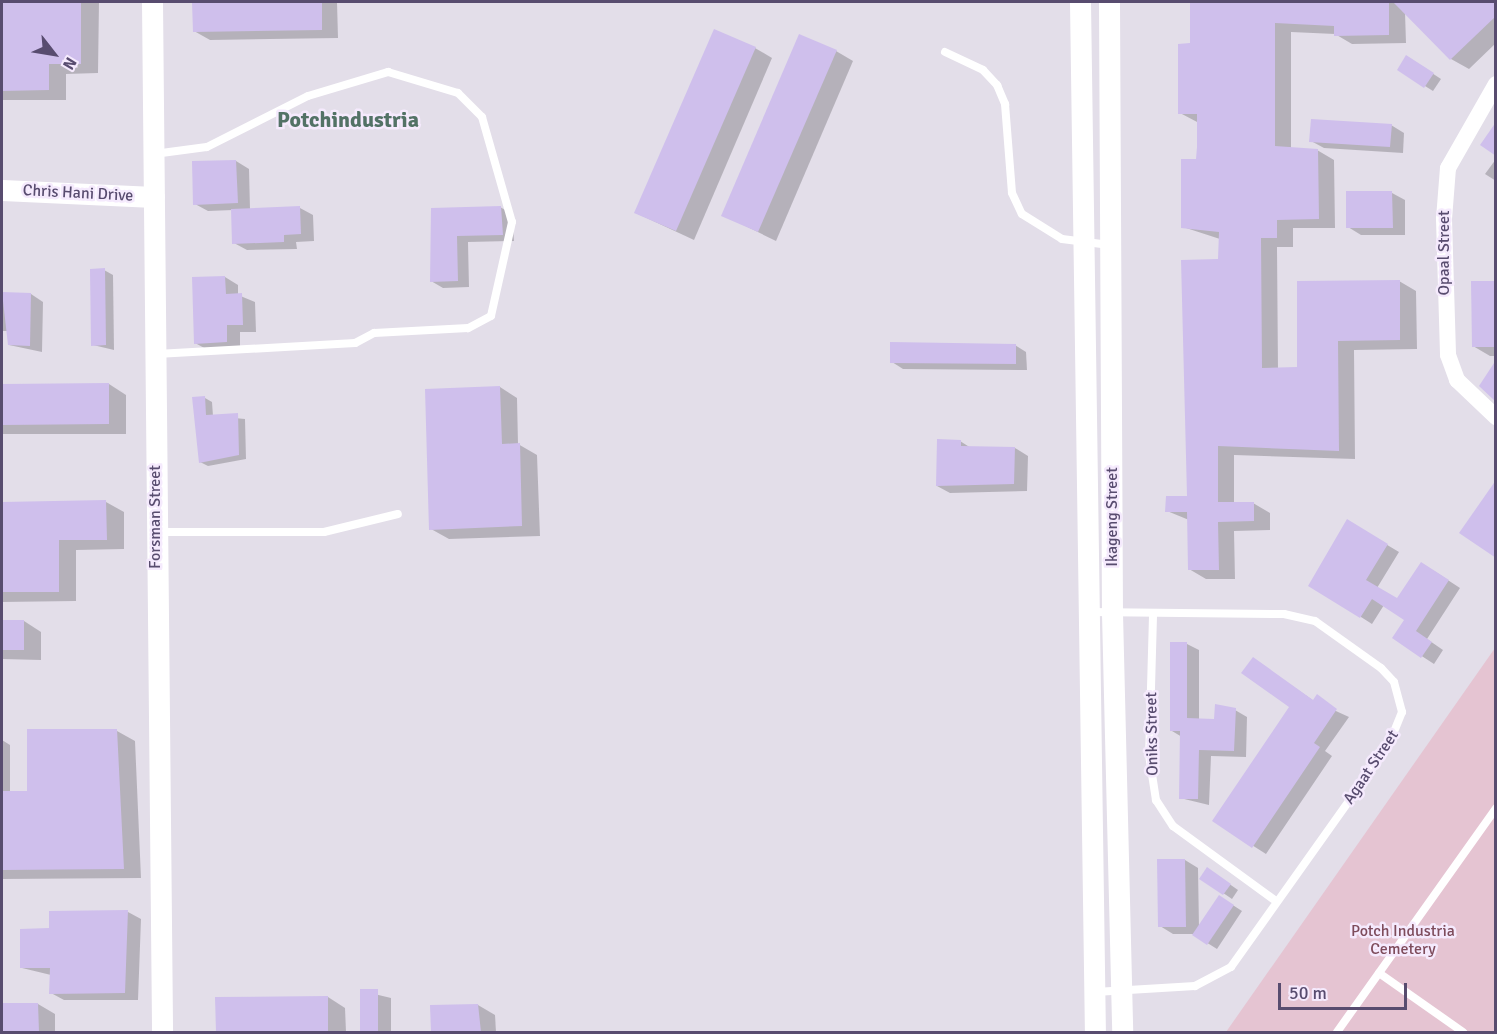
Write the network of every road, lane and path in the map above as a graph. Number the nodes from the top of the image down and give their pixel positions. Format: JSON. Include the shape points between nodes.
{"nodes":[{"id":1,"x":152,"y":2,"type":"edge"},
{"id":2,"x":1080,"y":2,"type":"edge"},
{"id":3,"x":1110,"y":2,"type":"edge"},
{"id":4,"x":945,"y":52,"type":"dead end"},
{"id":5,"x":1496,"y":84,"type":"edge"},
{"id":6,"x":1085,"y":150,"type":"junction"},
{"id":7,"x":1110,"y":150,"type":"junction"},
{"id":8,"x":153,"y":154,"type":"junction"},
{"id":9,"x":2,"y":190,"type":"edge"},
{"id":10,"x":154,"y":197,"type":"junction"},
{"id":11,"x":1111,"y":245,"type":"junction"},
{"id":12,"x":1088,"y":246,"type":"junction"},
{"id":13,"x":154,"y":354,"type":"junction"},
{"id":14,"x":1496,"y":417,"type":"edge"},
{"id":15,"x":398,"y":514,"type":"dead end"},
{"id":16,"x":155,"y":532,"type":"junction"},
{"id":17,"x":1089,"y":612,"type":"junction"},
{"id":18,"x":1112,"y":613,"type":"junction"},
{"id":19,"x":1153,"y":616,"type":"junction"},
{"id":20,"x":1496,"y":808,"type":"edge"},
{"id":21,"x":1276,"y":901,"type":"junction"},
{"id":22,"x":1379,"y":973,"type":"junction"},
{"id":23,"x":1121,"y":991,"type":"junction"},
{"id":24,"x":1095,"y":992,"type":"junction"},
{"id":25,"x":162,"y":1032,"type":"edge"},
{"id":26,"x":1095,"y":1032,"type":"edge"},
{"id":27,"x":1122,"y":1032,"type":"edge"},
{"id":28,"x":1337,"y":1032,"type":"edge"},
{"id":29,"x":1463,"y":1032,"type":"edge"}],
"edges":[{"from":1,"to":8,"type":"street","name":"Forsman Street"},
{"from":2,"to":6,"type":"street","name":"Ikageng Street"},
{"from":3,"to":7,"type":"street","name":"Ikageng Street"},
{"from":4,"to":12,"type":"lane","via":[[983,70],[997,85],[1005,104],[1012,193],[1022,214],[1062,239]]},
{"from":5,"to":14,"type":"street","name":"Opaal Street","via":[[1448,168],[1444,219],[1448,355],[1457,380]]},
{"from":6,"to":7,"type":"street"},
{"from":6,"to":12,"type":"street","name":"Ikageng Street"},
{"from":7,"to":11,"type":"street","name":"Ikageng Street"},
{"from":8,"to":10,"type":"street","name":"Forsman Street"},
{"from":8,"to":13,"type":"lane","via":[[207,147],[308,96],[388,72],[458,93],[482,117],[512,222],[491,315],[468,328],[374,333],[355,343]]},
{"from":9,"to":10,"type":"street","name":"Chris Hani Drive"},
{"from":10,"to":13,"type":"street","name":"Forsman Street"},
{"from":11,"to":12,"type":"lane"},
{"from":11,"to":18,"type":"street","name":"Ikageng Street"},
{"from":12,"to":17,"type":"street","name":"Ikageng Street"},
{"from":13,"to":16,"type":"street","name":"Forsman Street"},
{"from":15,"to":16,"type":"lane","via":[[324,532]]},
{"from":16,"to":25,"type":"street","name":"Forsman Street"},
{"from":17,"to":18,"type":"lane","name":"Agaat Street"},
{"from":17,"to":24,"type":"street","name":"Ikageng Street"},
{"from":18,"to":19,"type":"lane","name":"Agaat Street"},
{"from":18,"to":23,"type":"street","name":"Ikageng Street"},
{"from":19,"to":21,"type":"lane","name":"Oniks Street","via":[[1149,755],[1156,800],[1185,836]]},
{"from":19,"to":21,"type":"lane","name":"Agaat Street","via":[[1284,614],[1316,621],[1380,668],[1401,696],[1399,728]]},
{"from":20,"to":22,"type":"lane"},
{"from":21,"to":23,"type":"lane","name":"Agaat Street","via":[[1218,978],[1195,986]]},
{"from":22,"to":28,"type":"lane"},
{"from":22,"to":29,"type":"lane"},
{"from":23,"to":24,"type":"lane","name":"Agaat Street"},
{"from":23,"to":27,"type":"street","name":"Ikageng Street"},
{"from":24,"to":26,"type":"street","name":"Ikageng Street"}]}
